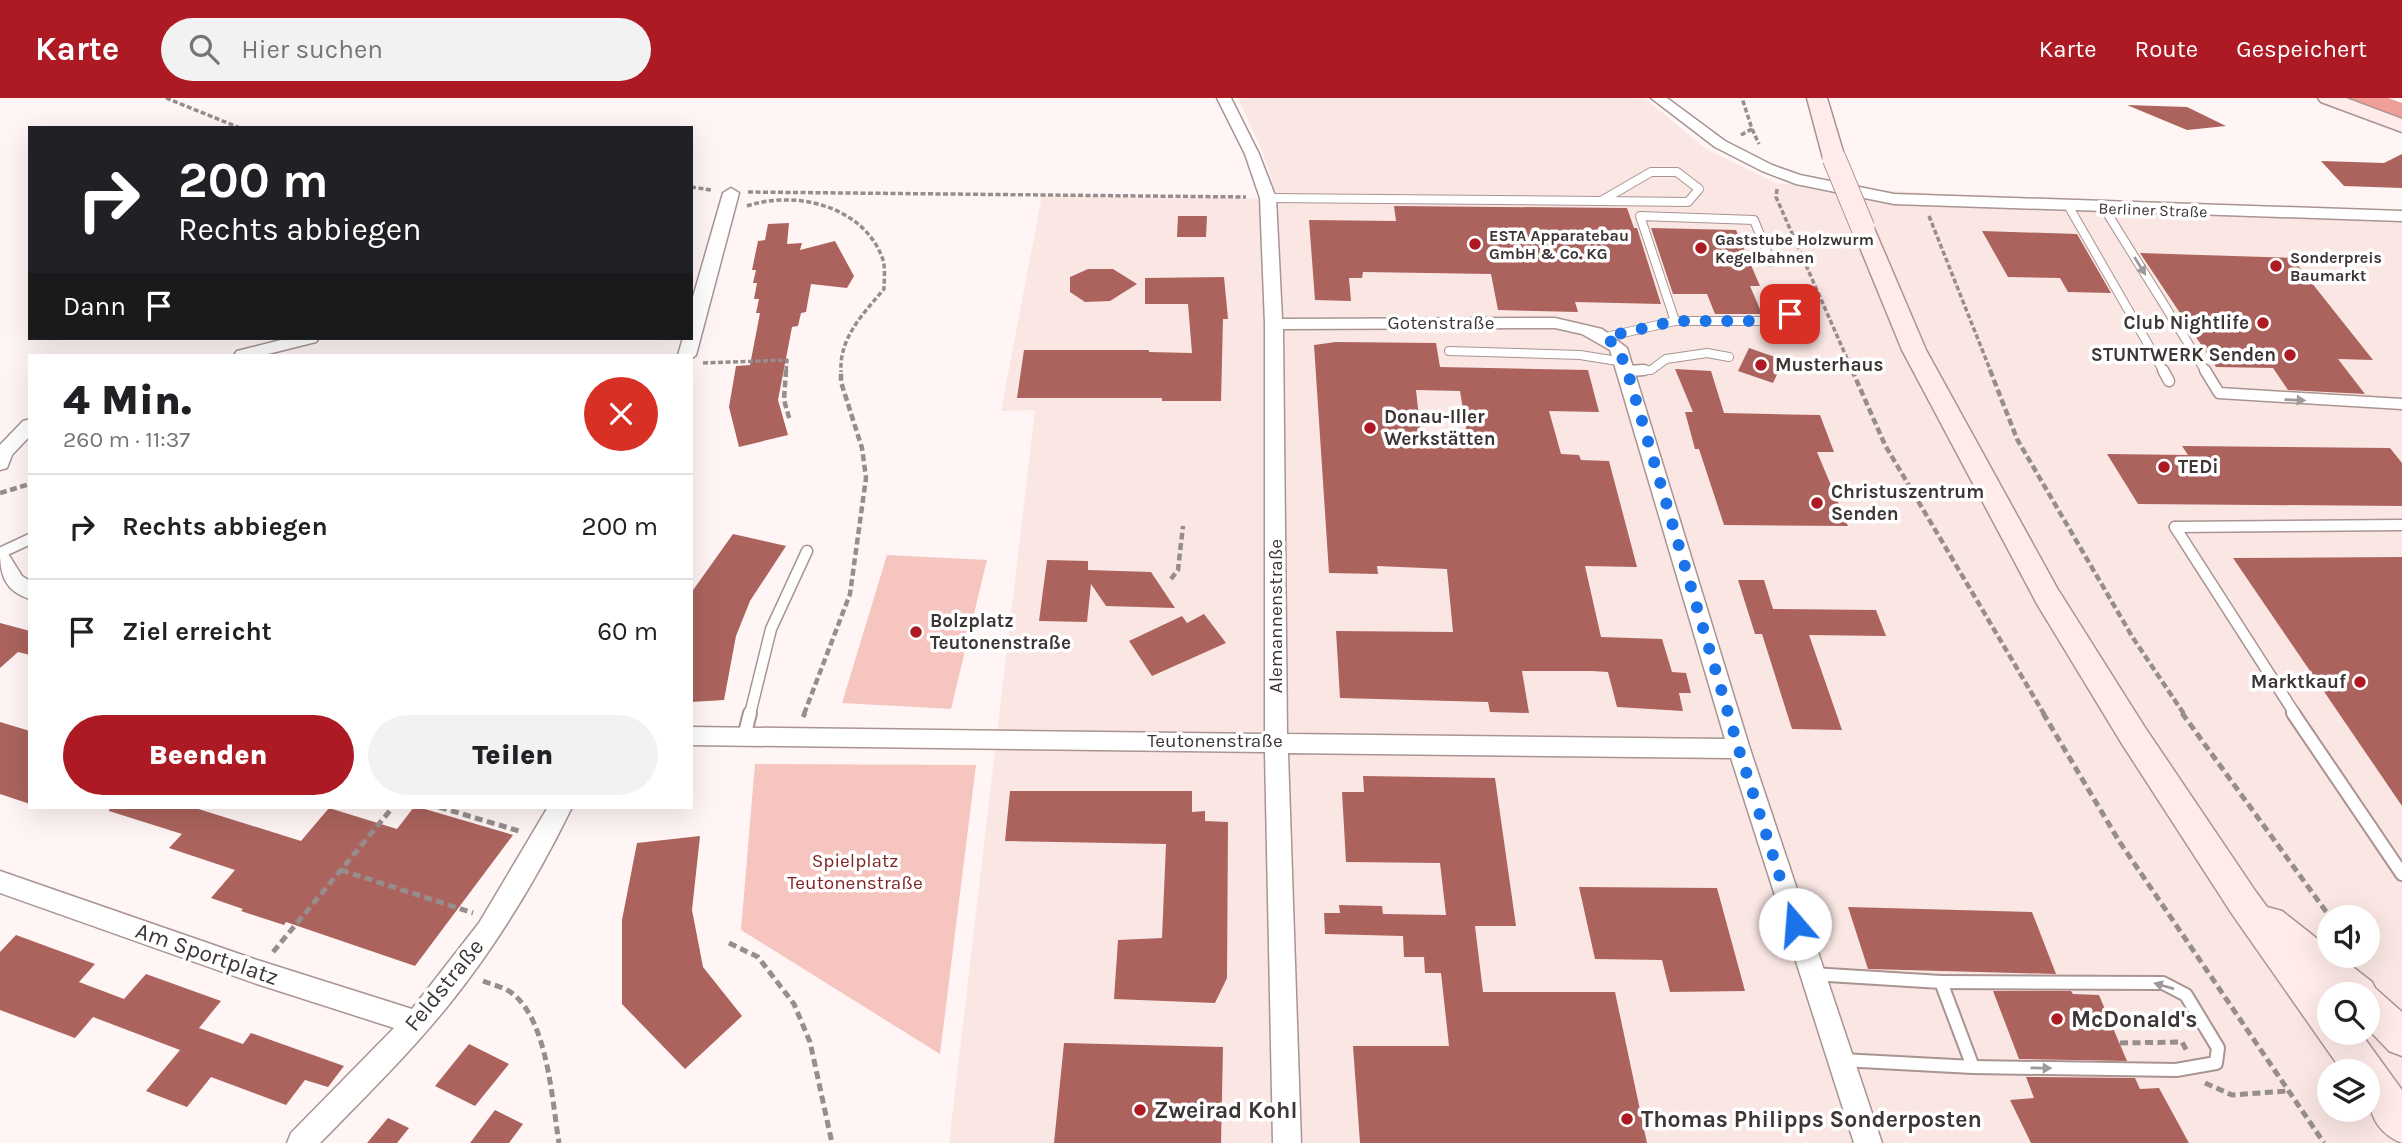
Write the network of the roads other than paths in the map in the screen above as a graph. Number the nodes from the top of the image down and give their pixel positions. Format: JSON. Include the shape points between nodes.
{"nodes":[{"id":1,"x":1224,"y":98,"type":"edge"},
{"id":2,"x":1658,"y":98,"type":"edge"},
{"id":3,"x":1817,"y":98,"type":"edge"},
{"id":4,"x":2328,"y":98,"type":"edge"},
{"id":5,"x":2402,"y":126,"type":"edge"},
{"id":6,"x":732,"y":193,"type":"road end"},
{"id":7,"x":1268,"y":198,"type":"junction"},
{"id":8,"x":1599,"y":202,"type":"junction"},
{"id":9,"x":2069,"y":207,"type":"junction"},
{"id":10,"x":2104,"y":208,"type":"junction"},
{"id":11,"x":2402,"y":216,"type":"edge"},
{"id":12,"x":1771,"y":262,"type":"dead end"},
{"id":13,"x":1783,"y":296,"type":"dead end"},
{"id":14,"x":1675,"y":321,"type":"junction"},
{"id":15,"x":1274,"y":324,"type":"junction"},
{"id":16,"x":693,"y":328,"type":"edge"},
{"id":17,"x":1606,"y":337,"type":"junction"},
{"id":18,"x":302,"y":340,"type":"edge"},
{"id":19,"x":1448,"y":351,"type":"dead end"},
{"id":20,"x":247,"y":354,"type":"edge"},
{"id":21,"x":1729,"y":357,"type":"dead end"},
{"id":22,"x":1625,"y":366,"type":"junction"},
{"id":23,"x":2169,"y":381,"type":"dead end"},
{"id":24,"x":2402,"y":404,"type":"edge"},
{"id":25,"x":28,"y":427,"type":"edge"},
{"id":26,"x":0,"y":463,"type":"edge"},
{"id":27,"x":2402,"y":525,"type":"edge"},
{"id":28,"x":28,"y":540,"type":"edge"},
{"id":29,"x":807,"y":551,"type":"dead end"},
{"id":30,"x":0,"y":555,"type":"edge"},
{"id":31,"x":15,"y":588,"type":"edge"},
{"id":32,"x":693,"y":736,"type":"edge"},
{"id":33,"x":744,"y":737,"type":"junction"},
{"id":34,"x":1276,"y":741,"type":"junction"},
{"id":35,"x":1739,"y":750,"type":"junction"},
{"id":36,"x":559,"y":809,"type":"edge"},
{"id":37,"x":2402,"y":874,"type":"edge"},
{"id":38,"x":0,"y":881,"type":"edge"},
{"id":39,"x":2244,"y":903,"type":"junction"},
{"id":40,"x":1811,"y":974,"type":"junction"},
{"id":41,"x":1941,"y":982,"type":"junction"},
{"id":42,"x":2344,"y":982,"type":"edge"},
{"id":43,"x":2317,"y":1005,"type":"edge"},
{"id":44,"x":2380,"y":1015,"type":"edge"},
{"id":45,"x":416,"y":1023,"type":"junction"},
{"id":46,"x":2402,"y":1038,"type":"edge"},
{"id":47,"x":1839,"y":1060,"type":"junction"},
{"id":48,"x":1973,"y":1067,"type":"junction"},
{"id":49,"x":2380,"y":1093,"type":"edge"},
{"id":50,"x":2402,"y":1123,"type":"edge"},
{"id":51,"x":301,"y":1143,"type":"edge"},
{"id":52,"x":1287,"y":1143,"type":"edge"},
{"id":53,"x":1868,"y":1143,"type":"edge"}],
"edges":[{"from":1,"to":7,"type":"street","name":"Alemannenstraße"},
{"from":2,"to":9,"type":"street","name":"Berliner Straße","via":[[1720,144],[1781,174],[1905,200]]},
{"from":3,"to":39,"type":"main road","bridge":true,"via":[[1834,158],[1914,350],[2041,585]]},
{"from":4,"to":5,"type":"main road"},
{"from":6,"to":16,"type":"street"},
{"from":7,"to":8,"type":"lane"},
{"from":7,"to":15,"type":"street","name":"Alemannenstraße"},
{"from":8,"to":8,"type":"lane","via":[[1688,202],[1699,189],[1677,172],[1651,172]]},
{"from":9,"to":10,"type":"street","name":"Berliner Straße"},
{"from":9,"to":23,"type":"lane"},
{"from":10,"to":11,"type":"street","name":"Berliner Straße"},
{"from":10,"to":24,"type":"lane","one_way":true,"via":[[2219,393]]},
{"from":12,"to":14,"type":"lane","via":[[1754,220],[1640,216]]},
{"from":13,"to":14,"type":"lane","via":[[1790,314],[1779,321]]},
{"from":14,"to":17,"type":"lane"},
{"from":15,"to":17,"type":"street","name":"Gotenstraße","via":[[1555,323],[1588,328]]},
{"from":15,"to":34,"type":"street","name":"Alemannenstraße"},
{"from":17,"to":22,"type":"street","via":[[1618,348]]},
{"from":18,"to":20,"type":"street"},
{"from":19,"to":22,"type":"lane","via":[[1580,355]]},
{"from":21,"to":22,"type":"lane","via":[[1707,354],[1666,359],[1651,370]]},
{"from":22,"to":35,"type":"street"},
{"from":25,"to":26,"type":"street","via":[[4,452]]},
{"from":27,"to":37,"type":"lane","via":[[2175,527]]},
{"from":28,"to":30,"type":"lane"},
{"from":29,"to":33,"type":"lane","via":[[771,629]]},
{"from":30,"to":31,"type":"street"},
{"from":32,"to":33,"type":"street","name":"Teutonenstraße"},
{"from":33,"to":34,"type":"street","name":"Teutonenstraße"},
{"from":34,"to":35,"type":"street","name":"Teutonenstraße"},
{"from":34,"to":52,"type":"street","name":"Alemannenstraße"},
{"from":35,"to":40,"type":"street"},
{"from":36,"to":45,"type":"street","name":"Feldstraße","via":[[495,920]]},
{"from":38,"to":45,"type":"street","name":"Am Sportplatz"},
{"from":39,"to":42,"type":"main road"},
{"from":39,"to":43,"type":"main road"},
{"from":40,"to":41,"type":"lane"},
{"from":40,"to":47,"type":"street"},
{"from":41,"to":48,"type":"lane"},
{"from":48,"to":41,"type":"lane","one_way":true,"via":[[2176,1070],[2216,1063],[2218,1048],[2186,995],[2163,983]]},
{"from":44,"to":46,"type":"main road"},
{"from":45,"to":51,"type":"street","name":"Feldstraße"},
{"from":47,"to":48,"type":"lane"},
{"from":47,"to":53,"type":"street"},
{"from":49,"to":50,"type":"main road"}]}
